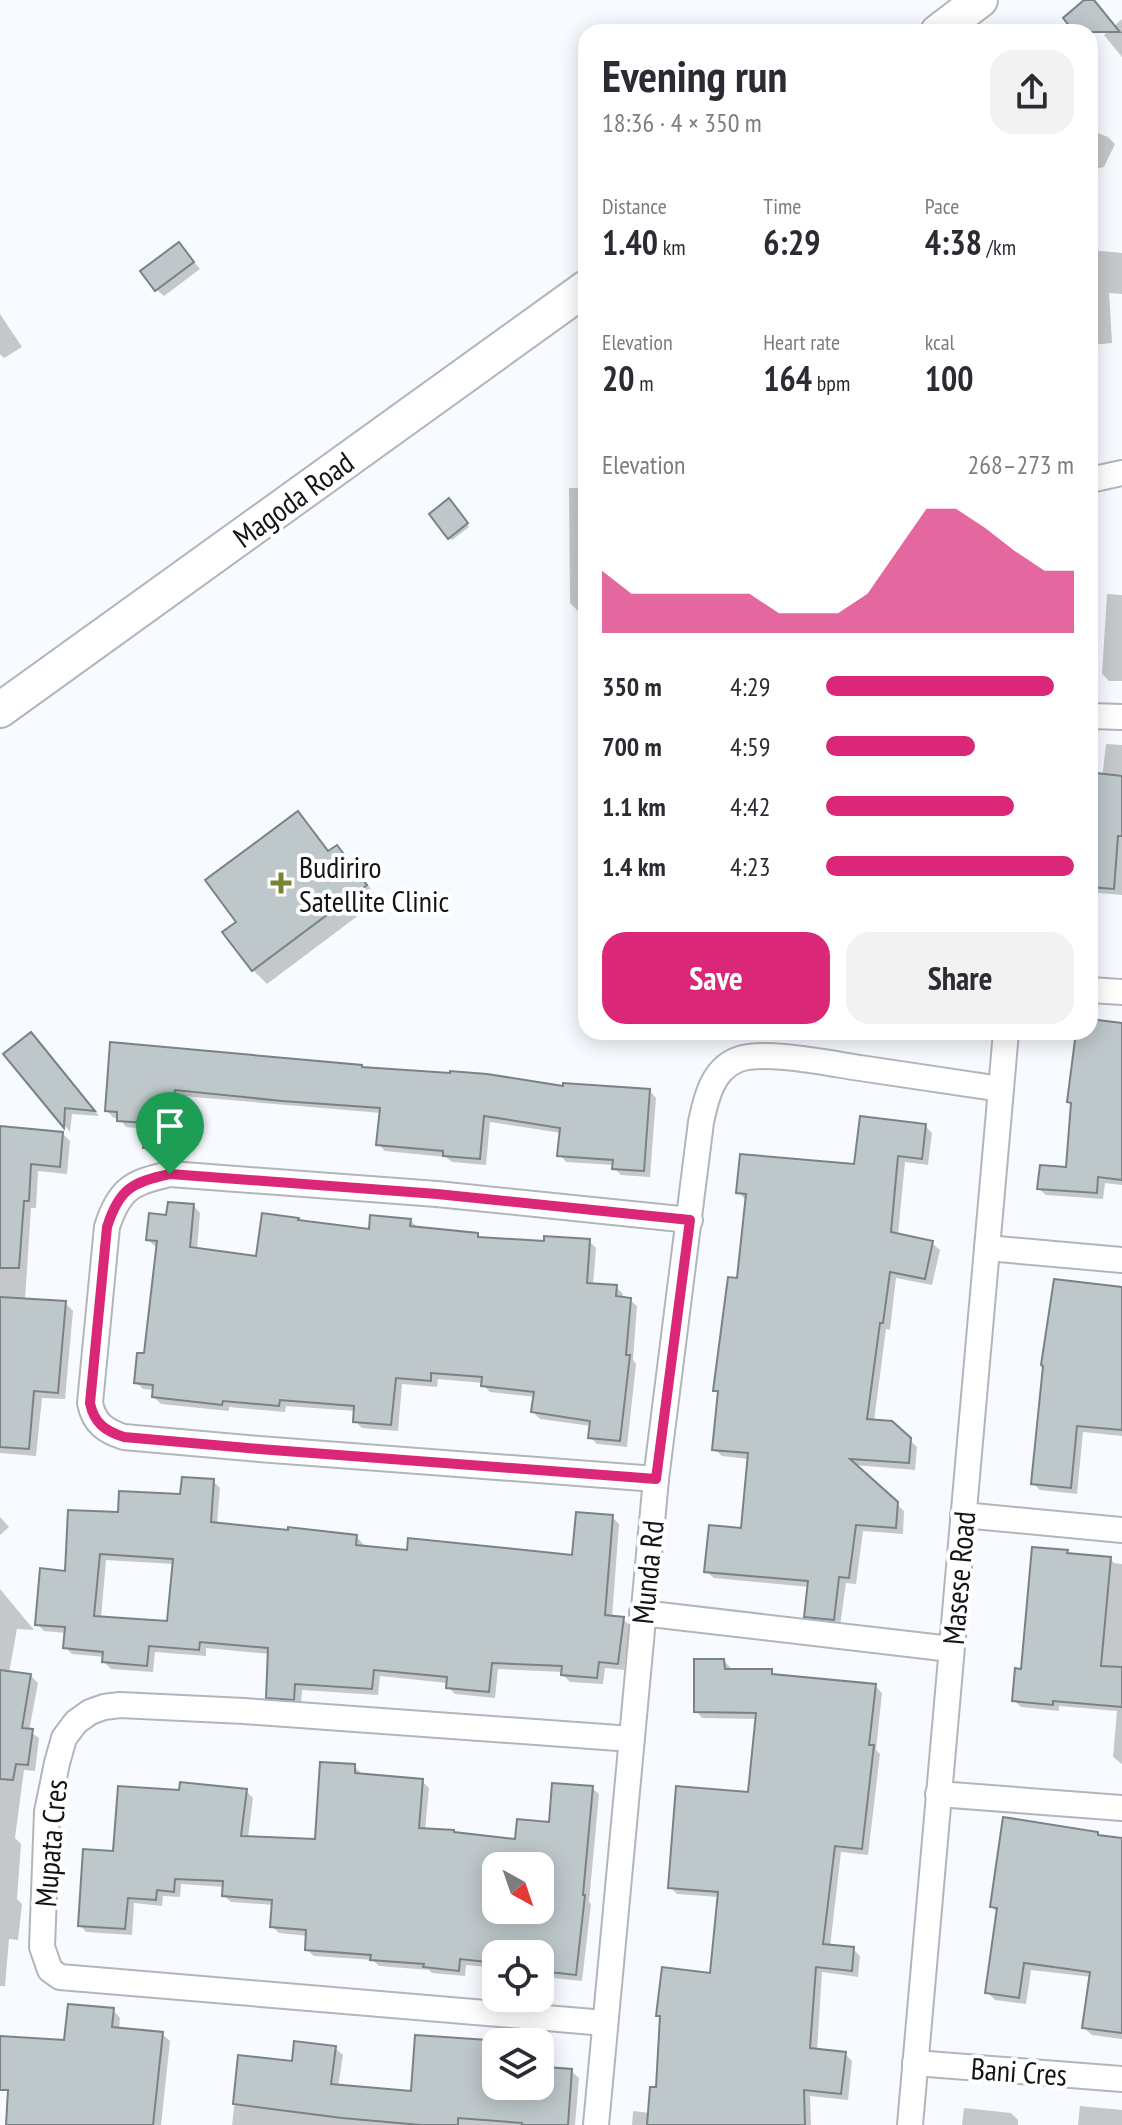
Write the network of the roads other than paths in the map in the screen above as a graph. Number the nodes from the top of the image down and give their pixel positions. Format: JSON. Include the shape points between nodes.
{"nodes":[{"id":1,"x":980,"y":0,"type":"edge"},
{"id":2,"x":948,"y":24,"type":"edge"},
{"id":3,"x":578,"y":294,"type":"edge"},
{"id":4,"x":1122,"y":473,"type":"edge"},
{"id":5,"x":1098,"y":478,"type":"edge"},
{"id":6,"x":0,"y":710,"type":"edge"},
{"id":7,"x":1098,"y":716,"type":"edge"},
{"id":8,"x":1122,"y":717,"type":"edge"},
{"id":9,"x":1098,"y":990,"type":"edge"},
{"id":10,"x":1122,"y":992,"type":"edge"},
{"id":11,"x":1005,"y":1040,"type":"edge"},
{"id":12,"x":1001,"y":1089,"type":"junction"},
{"id":13,"x":690,"y":1220,"type":"junction"},
{"id":14,"x":987,"y":1248,"type":"junction"},
{"id":15,"x":1122,"y":1260,"type":"edge"},
{"id":16,"x":656,"y":1479,"type":"junction"},
{"id":17,"x":963,"y":1515,"type":"junction"},
{"id":18,"x":1122,"y":1530,"type":"edge"},
{"id":19,"x":642,"y":1613,"type":"junction"},
{"id":20,"x":951,"y":1649,"type":"junction"},
{"id":21,"x":632,"y":1739,"type":"junction"},
{"id":22,"x":938,"y":1794,"type":"junction"},
{"id":23,"x":1122,"y":1808,"type":"edge"},
{"id":24,"x":605,"y":2023,"type":"junction"},
{"id":25,"x":915,"y":2063,"type":"junction"},
{"id":26,"x":1122,"y":2079,"type":"edge"},
{"id":27,"x":596,"y":2125,"type":"edge"},
{"id":28,"x":910,"y":2125,"type":"edge"}],
"edges":[{"from":1,"to":2,"type":"street"},
{"from":3,"to":6,"type":"street","name":"Magoda Road"},
{"from":4,"to":5,"type":"street"},
{"from":7,"to":8,"type":"street"},
{"from":9,"to":10,"type":"street"},
{"from":11,"to":12,"type":"street","name":"Masese Road"},
{"from":12,"to":13,"type":"street","name":"Munda Rd","via":[[794,1058],[736,1060],[714,1080],[706,1098]]},
{"from":12,"to":14,"type":"street","name":"Masese Road"},
{"from":13,"to":16,"type":"street","name":"Munda Rd"},
{"from":13,"to":16,"type":"street","via":[[170,1174],[129,1188],[114,1204],[107,1227],[90,1403],[92,1415],[110,1432],[259,1449]]},
{"from":14,"to":15,"type":"street"},
{"from":14,"to":17,"type":"street","name":"Masese Road"},
{"from":16,"to":19,"type":"street","name":"Munda Rd"},
{"from":17,"to":18,"type":"street"},
{"from":17,"to":20,"type":"street","name":"Masese Road"},
{"from":19,"to":20,"type":"street"},
{"from":19,"to":21,"type":"street","name":"Munda Rd"},
{"from":20,"to":22,"type":"street","name":"Masese Road"},
{"from":21,"to":24,"type":"street","name":"Munda Rd"},
{"from":21,"to":24,"type":"street","name":"Mupata Cres","via":[[120,1705],[90,1712],[64,1738],[47,1812],[42,1947],[50,1970],[60,1977]]},
{"from":22,"to":23,"type":"street"},
{"from":22,"to":25,"type":"street","name":"Masese Road"},
{"from":24,"to":27,"type":"street","name":"Munda Rd"},
{"from":25,"to":26,"type":"street","name":"Bani Cres"},
{"from":25,"to":28,"type":"street","name":"Masese Road"}]}
